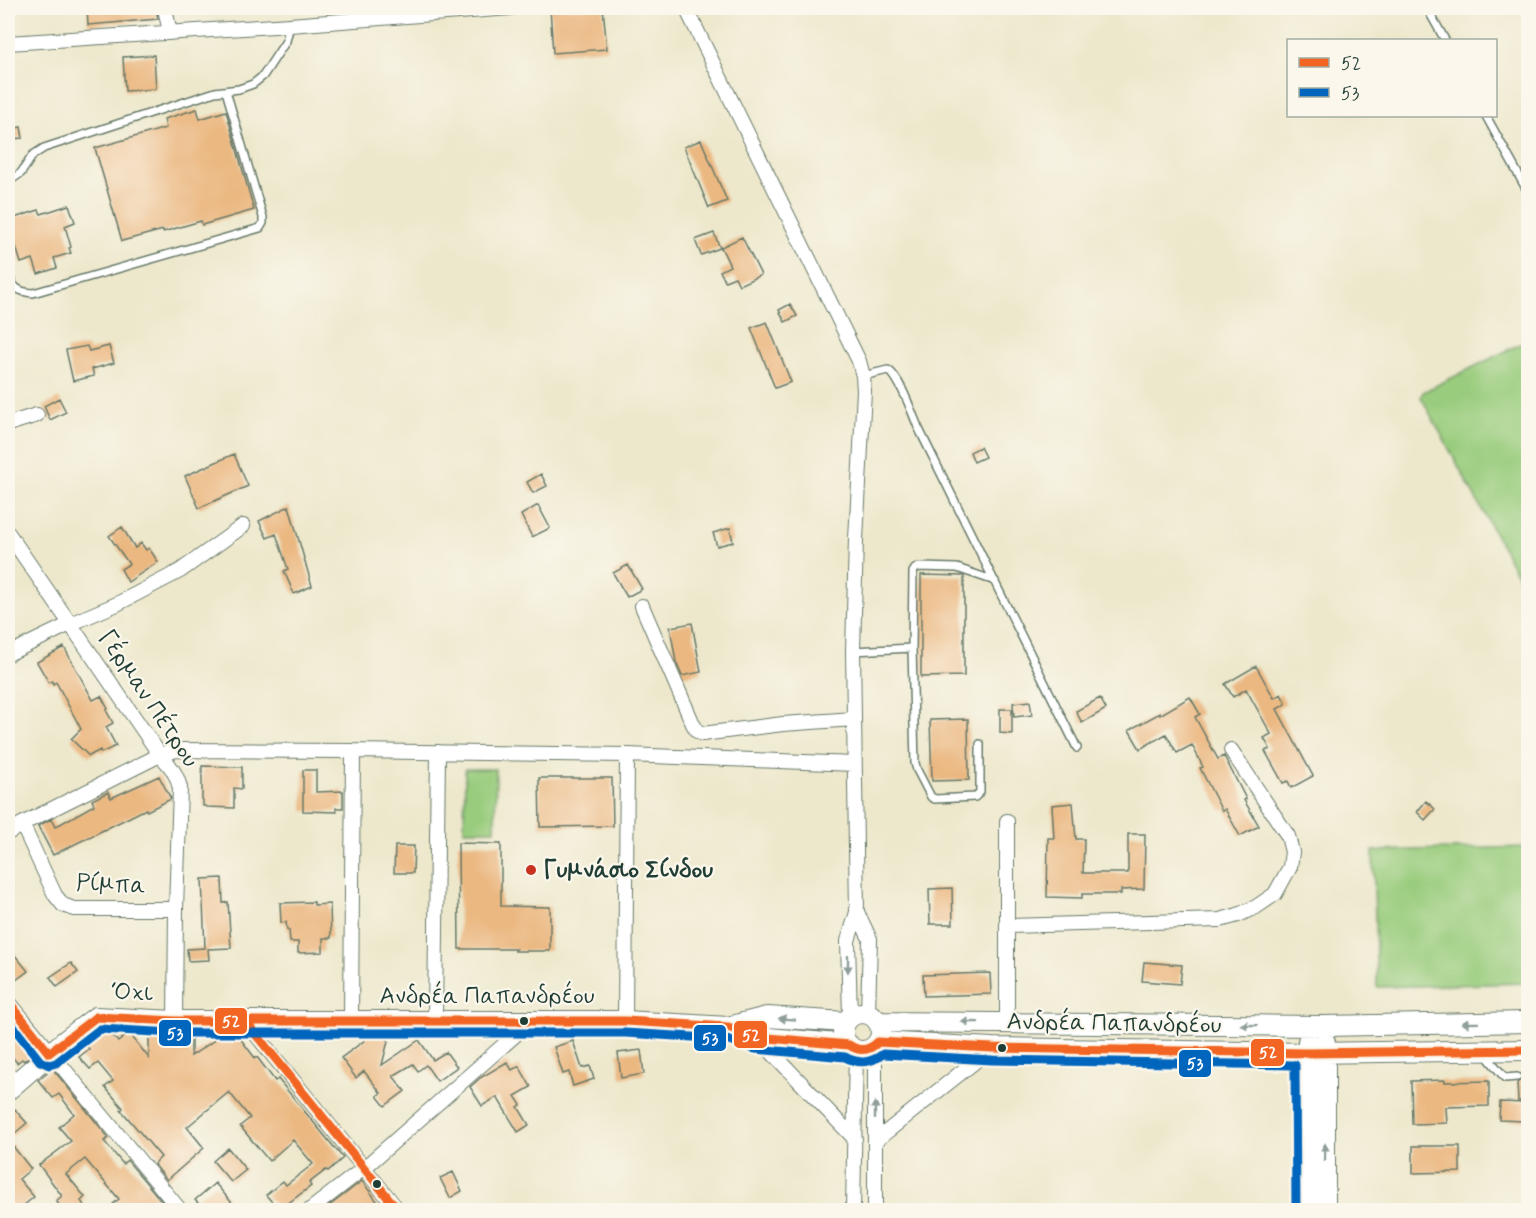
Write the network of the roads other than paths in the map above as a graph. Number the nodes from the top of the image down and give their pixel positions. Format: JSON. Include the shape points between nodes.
{"nodes":[{"id":1,"x":165,"y":8,"type":"edge"},
{"id":2,"x":510,"y":8,"type":"edge"},
{"id":3,"x":686,"y":8,"type":"edge"},
{"id":4,"x":1427,"y":8,"type":"edge"},
{"id":5,"x":290,"y":25,"type":"junction"},
{"id":6,"x":170,"y":33,"type":"junction"},
{"id":7,"x":1444,"y":39,"type":"edge"},
{"id":8,"x":8,"y":43,"type":"edge"},
{"id":9,"x":226,"y":91,"type":"junction"},
{"id":10,"x":1487,"y":117,"type":"edge"},
{"id":11,"x":8,"y":182,"type":"edge"},
{"id":12,"x":1528,"y":192,"type":"edge"},
{"id":13,"x":8,"y":273,"type":"edge"},
{"id":14,"x":863,"y":376,"type":"junction"},
{"id":15,"x":37,"y":415,"type":"dead end"},
{"id":16,"x":8,"y":424,"type":"edge"},
{"id":17,"x":243,"y":526,"type":"dead end"},
{"id":18,"x":8,"y":533,"type":"edge"},
{"id":19,"x":995,"y":581,"type":"junction"},
{"id":20,"x":642,"y":606,"type":"dead end"},
{"id":21,"x":70,"y":624,"type":"junction"},
{"id":22,"x":912,"y":648,"type":"junction"},
{"id":23,"x":853,"y":651,"type":"junction"},
{"id":24,"x":8,"y":654,"type":"edge"},
{"id":25,"x":854,"y":719,"type":"junction"},
{"id":26,"x":980,"y":744,"type":"dead end"},
{"id":27,"x":1077,"y":748,"type":"dead end"},
{"id":28,"x":1231,"y":750,"type":"dead end"},
{"id":29,"x":353,"y":751,"type":"junction"},
{"id":30,"x":438,"y":752,"type":"junction"},
{"id":31,"x":160,"y":755,"type":"junction"},
{"id":32,"x":627,"y":755,"type":"junction"},
{"id":33,"x":854,"y":764,"type":"junction"},
{"id":34,"x":1007,"y":822,"type":"dead end"},
{"id":35,"x":22,"y":824,"type":"junction"},
{"id":36,"x":8,"y":833,"type":"edge"},
{"id":37,"x":176,"y":909,"type":"junction"},
{"id":38,"x":857,"y":912,"type":"junction"},
{"id":39,"x":1007,"y":926,"type":"junction"},
{"id":40,"x":8,"y":1001,"type":"edge"},
{"id":41,"x":176,"y":1021,"type":"junction"},
{"id":42,"x":245,"y":1021,"type":"junction"},
{"id":43,"x":351,"y":1021,"type":"junction"},
{"id":44,"x":435,"y":1021,"type":"junction"},
{"id":45,"x":625,"y":1021,"type":"junction"},
{"id":46,"x":530,"y":1022,"type":"junction"},
{"id":47,"x":1528,"y":1022,"type":"edge"},
{"id":48,"x":1007,"y":1023,"type":"junction"},
{"id":49,"x":1316,"y":1026,"type":"junction"},
{"id":50,"x":728,"y":1027,"type":"junction"},
{"id":51,"x":862,"y":1032,"type":"junction"},
{"id":52,"x":757,"y":1037,"type":"junction"},
{"id":53,"x":992,"y":1048,"type":"junction"},
{"id":54,"x":1528,"y":1050,"type":"edge"},
{"id":55,"x":1482,"y":1051,"type":"junction"},
{"id":56,"x":49,"y":1053,"type":"junction"},
{"id":57,"x":1316,"y":1053,"type":"junction"},
{"id":58,"x":1517,"y":1077,"type":"dead end"},
{"id":59,"x":8,"y":1090,"type":"edge"},
{"id":60,"x":855,"y":1139,"type":"junction"},
{"id":61,"x":875,"y":1141,"type":"junction"},
{"id":62,"x":364,"y":1168,"type":"junction"},
{"id":63,"x":180,"y":1210,"type":"edge"},
{"id":64,"x":310,"y":1210,"type":"edge"},
{"id":65,"x":398,"y":1210,"type":"edge"},
{"id":66,"x":853,"y":1210,"type":"edge"},
{"id":67,"x":875,"y":1210,"type":"edge"},
{"id":68,"x":1308,"y":1210,"type":"edge"},
{"id":69,"x":1325,"y":1210,"type":"edge"}],
"edges":[{"from":1,"to":6,"type":"street"},
{"from":2,"to":5,"type":"street"},
{"from":3,"to":14,"type":"street","via":[[860,361]]},
{"from":4,"to":7,"type":"lane"},
{"from":5,"to":6,"type":"street"},
{"from":5,"to":9,"type":"lane","via":[[286,41],[263,76],[253,84]]},
{"from":6,"to":8,"type":"street"},
{"from":9,"to":11,"type":"lane","via":[[44,148]]},
{"from":9,"to":13,"type":"lane","via":[[263,217],[260,228],[33,293],[18,289]]},
{"from":10,"to":12,"type":"lane"},
{"from":14,"to":19,"type":"lane","via":[[888,370],[893,373]]},
{"from":14,"to":23,"type":"street"},
{"from":15,"to":16,"type":"street"},
{"from":17,"to":21,"type":"street","via":[[180,571]]},
{"from":18,"to":21,"type":"street","name":"Γέρμαν Πέτρου"},
{"from":19,"to":22,"type":"lane","via":[[957,568],[915,568]]},
{"from":19,"to":27,"type":"lane"},
{"from":20,"to":25,"type":"street","via":[[693,724],[702,734]]},
{"from":21,"to":24,"type":"street"},
{"from":21,"to":31,"type":"street","name":"Γέρμαν Πέτρου"},
{"from":22,"to":23,"type":"lane"},
{"from":22,"to":26,"type":"lane","via":[[915,763],[931,797],[978,795]]},
{"from":23,"to":25,"type":"street"},
{"from":25,"to":33,"type":"street"},
{"from":28,"to":39,"type":"street","via":[[1288,836],[1290,867],[1275,894],[1238,915],[1220,920]]},
{"from":29,"to":30,"type":"street"},
{"from":29,"to":31,"type":"street","via":[[176,750]]},
{"from":29,"to":43,"type":"street"},
{"from":30,"to":32,"type":"street"},
{"from":30,"to":44,"type":"street"},
{"from":31,"to":35,"type":"street"},
{"from":31,"to":37,"type":"street","name":"Γέρμαν Πέτρου","via":[[178,777],[180,788]]},
{"from":32,"to":33,"type":"street"},
{"from":32,"to":45,"type":"street"},
{"from":33,"to":38,"type":"street"},
{"from":34,"to":39,"type":"street"},
{"from":35,"to":36,"type":"street"},
{"from":35,"to":37,"type":"street","name":"Ρίμπα","via":[[63,905],[74,909]]},
{"from":37,"to":41,"type":"street","name":"Γέρμαν Πέτρου"},
{"from":38,"to":51,"type":"street","via":[[870,939]]},
{"from":38,"to":51,"type":"street","one_way":true,"via":[[848,941],[848,999]]},
{"from":39,"to":48,"type":"street"},
{"from":40,"to":56,"type":"street"},
{"from":41,"to":42,"type":"street","name":"Όχι"},
{"from":41,"to":56,"type":"street","name":"Όχι","via":[[96,1017]]},
{"from":42,"to":43,"type":"street","name":"Ανδρέα Παπανδρέου"},
{"from":42,"to":62,"type":"street"},
{"from":43,"to":44,"type":"street","name":"Ανδρέα Παπανδρέου"},
{"from":44,"to":46,"type":"street","name":"Ανδρέα Παπανδρέου"},
{"from":45,"to":46,"type":"street","name":"Ανδρέα Παπανδρέου"},
{"from":45,"to":50,"type":"street","name":"Ανδρέα Παπανδρέου"},
{"from":46,"to":62,"type":"street"},
{"from":47,"to":49,"type":"street","name":"Ανδρέα Παπανδρέου","one_way":true},
{"from":49,"to":48,"type":"street","name":"Ανδρέα Παπανδρέου","one_way":true},
{"from":48,"to":51,"type":"street","name":"Ανδρέα Παπανδρέου","one_way":true},
{"from":49,"to":57,"type":"street"},
{"from":51,"to":50,"type":"street","name":"Ανδρέα Παπανδρέου","one_way":true,"via":[[766,1017]]},
{"from":50,"to":52,"type":"street","name":"Ανδρέα Παπανδρέου"},
{"from":51,"to":52,"type":"street","name":"Ανδρέα Παπανδρέου"},
{"from":51,"to":53,"type":"street","name":"Ανδρέα Παπανδρέου"},
{"from":51,"to":60,"type":"street"},
{"from":61,"to":51,"type":"street","one_way":true},
{"from":52,"to":60,"type":"street"},
{"from":53,"to":57,"type":"street","name":"Ανδρέα Παπανδρέου"},
{"from":53,"to":61,"type":"street"},
{"from":54,"to":55,"type":"street","name":"Ανδρέα Παπανδρέου"},
{"from":55,"to":57,"type":"street","name":"Ανδρέα Παπανδρέου"},
{"from":55,"to":58,"type":"lane","via":[[1505,1078]]},
{"from":56,"to":59,"type":"street","name":"Όχι"},
{"from":56,"to":63,"type":"street"},
{"from":57,"to":68,"type":"street"},
{"from":69,"to":57,"type":"street","one_way":true},
{"from":60,"to":66,"type":"street"},
{"from":61,"to":67,"type":"street"},
{"from":62,"to":64,"type":"street"},
{"from":62,"to":65,"type":"street"}]}
